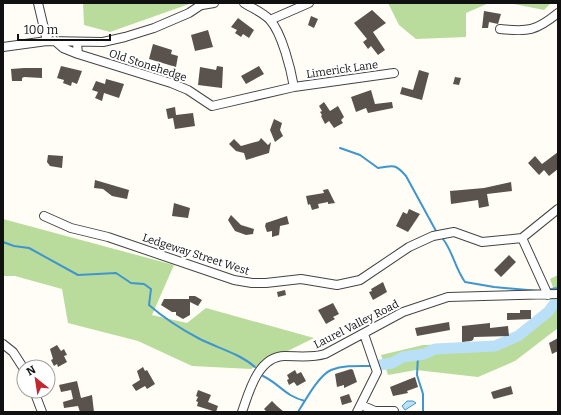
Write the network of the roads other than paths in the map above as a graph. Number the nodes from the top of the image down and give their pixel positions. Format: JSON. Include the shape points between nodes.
{"nodes":[{"id":1,"x":38,"y":3,"type":"edge"},
{"id":2,"x":214,"y":3,"type":"edge"},
{"id":3,"x":244,"y":3,"type":"edge"},
{"id":4,"x":309,"y":3,"type":"edge"},
{"id":5,"x":203,"y":4,"type":"edge"},
{"id":6,"x":558,"y":13,"type":"edge"},
{"id":7,"x":270,"y":20,"type":"junction"},
{"id":8,"x":500,"y":29,"type":"dead end"},
{"id":9,"x":51,"y":41,"type":"junction"},
{"id":10,"x":77,"y":43,"type":"junction"},
{"id":11,"x":3,"y":47,"type":"edge"},
{"id":12,"x":78,"y":54,"type":"junction"},
{"id":13,"x":394,"y":72,"type":"dead end"},
{"id":14,"x":294,"y":87,"type":"junction"},
{"id":15,"x":558,"y":208,"type":"edge"},
{"id":16,"x":44,"y":216,"type":"dead end"},
{"id":17,"x":522,"y":238,"type":"junction"},
{"id":18,"x":558,"y":294,"type":"edge"},
{"id":19,"x":548,"y":295,"type":"junction"},
{"id":20,"x":364,"y":334,"type":"junction"},
{"id":21,"x":3,"y":344,"type":"edge"},
{"id":22,"x":18,"y":359,"type":"edge"},
{"id":23,"x":37,"y":399,"type":"edge"},
{"id":24,"x":359,"y":409,"type":"edge"},
{"id":25,"x":394,"y":411,"type":"dead end"},
{"id":26,"x":42,"y":412,"type":"edge"},
{"id":27,"x":242,"y":412,"type":"edge"}],
"edges":[{"from":1,"to":9,"type":"street"},
{"from":2,"to":5,"type":"street"},
{"from":3,"to":7,"type":"street"},
{"from":4,"to":7,"type":"street"},
{"from":5,"to":10,"type":"street","via":[[189,13],[125,38]]},
{"from":6,"to":8,"type":"street","via":[[529,30]]},
{"from":7,"to":14,"type":"street","via":[[291,70]]},
{"from":9,"to":10,"type":"street"},
{"from":9,"to":11,"type":"street"},
{"from":9,"to":12,"type":"street","name":"Old Stonehedge"},
{"from":10,"to":12,"type":"street"},
{"from":12,"to":14,"type":"street","name":"Old Stonehedge","via":[[170,83],[188,90],[212,106]]},
{"from":13,"to":14,"type":"street","name":"Limerick Lane"},
{"from":15,"to":17,"type":"street"},
{"from":16,"to":17,"type":"street","name":"Ledgeway Street West","via":[[72,228],[108,237],[234,280],[252,283],[301,279],[337,285],[352,282],[415,244],[432,236],[454,232],[482,242]]},
{"from":17,"to":19,"type":"street"},
{"from":18,"to":19,"type":"street","name":"Laurel Valley Road"},
{"from":19,"to":20,"type":"street","name":"Laurel Valley Road","via":[[448,298],[403,312]]},
{"from":20,"to":24,"type":"street","via":[[377,372]]},
{"from":20,"to":27,"type":"street","name":"Laurel Valley Road","via":[[325,354],[311,358],[282,356],[268,363],[260,369],[254,379]]},
{"from":21,"to":22,"type":"street"},
{"from":23,"to":26,"type":"street"},
{"from":24,"to":25,"type":"street"}]}
